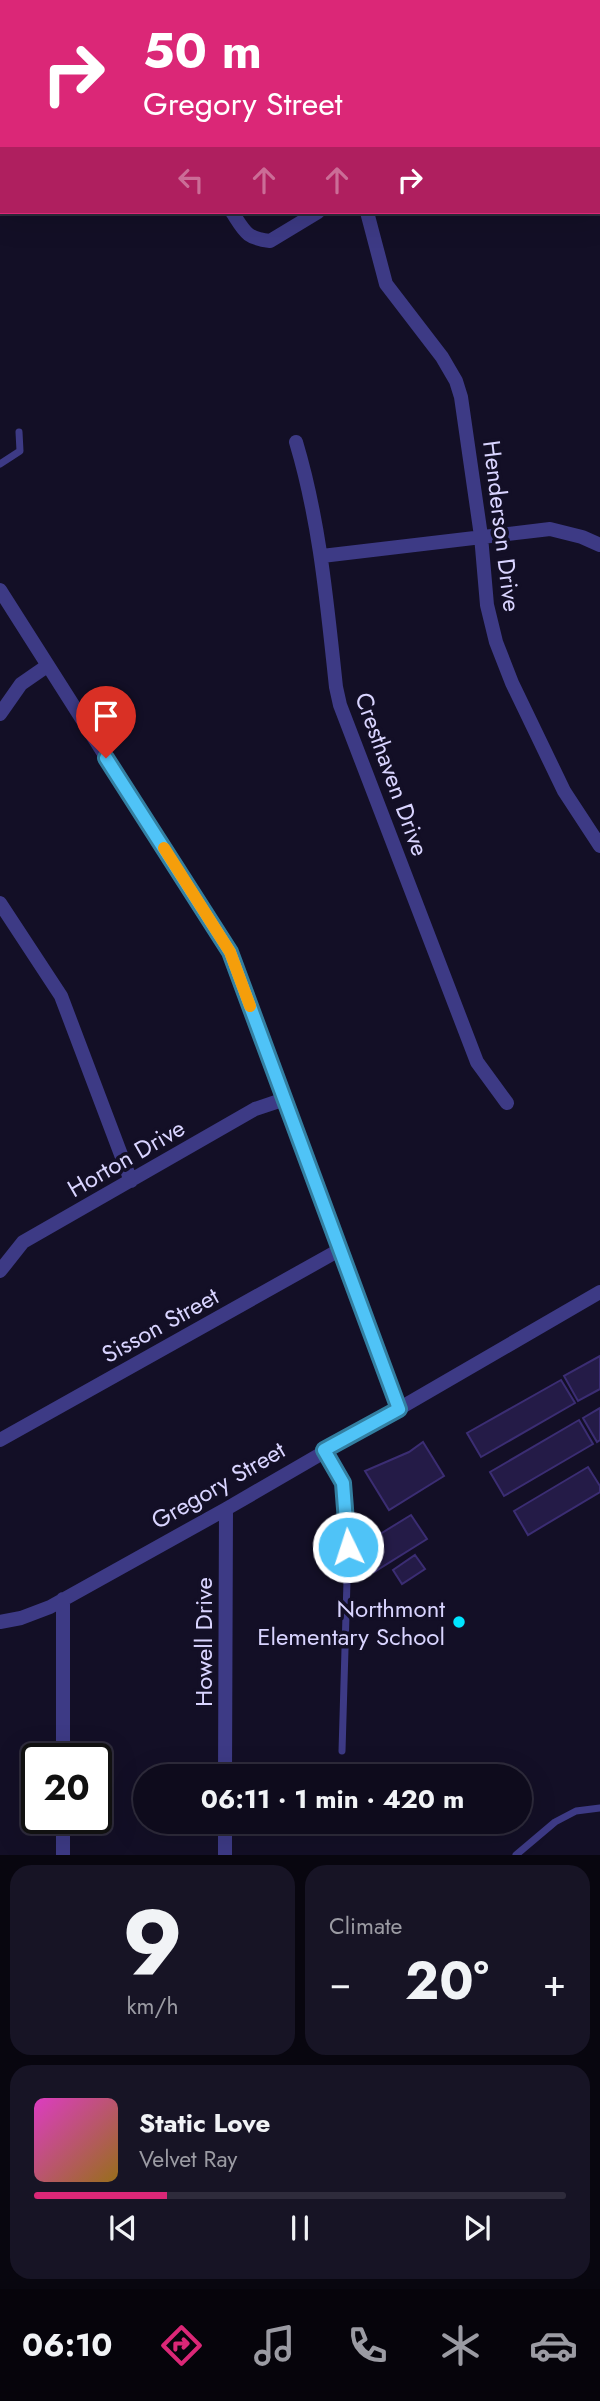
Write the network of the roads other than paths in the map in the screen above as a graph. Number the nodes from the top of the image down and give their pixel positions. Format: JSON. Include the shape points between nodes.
{"nodes":[{"id":1,"x":233,"y":214,"type":"edge"},
{"id":2,"x":315,"y":214,"type":"edge"},
{"id":3,"x":368,"y":214,"type":"edge"},
{"id":4,"x":19,"y":432,"type":"dead end"},
{"id":5,"x":296,"y":442,"type":"dead end"},
{"id":6,"x":0,"y":464,"type":"edge"},
{"id":7,"x":481,"y":536,"type":"junction"},
{"id":8,"x":600,"y":545,"type":"edge"},
{"id":9,"x":322,"y":556,"type":"junction"},
{"id":10,"x":0,"y":590,"type":"edge"},
{"id":11,"x":47,"y":666,"type":"junction"},
{"id":12,"x":0,"y":715,"type":"edge"},
{"id":13,"x":600,"y":846,"type":"edge"},
{"id":14,"x":0,"y":903,"type":"edge"},
{"id":15,"x":285,"y":1100,"type":"junction"},
{"id":16,"x":507,"y":1102,"type":"dead end"},
{"id":17,"x":131,"y":1181,"type":"junction"},
{"id":18,"x":341,"y":1249,"type":"junction"},
{"id":19,"x":0,"y":1271,"type":"edge"},
{"id":20,"x":600,"y":1292,"type":"edge"},
{"id":21,"x":399,"y":1409,"type":"junction"},
{"id":22,"x":0,"y":1440,"type":"edge"},
{"id":23,"x":324,"y":1450,"type":"junction"},
{"id":24,"x":226,"y":1508,"type":"junction"},
{"id":25,"x":63,"y":1600,"type":"junction"},
{"id":26,"x":0,"y":1622,"type":"edge"},
{"id":27,"x":63,"y":1743,"type":"edge"},
{"id":28,"x":342,"y":1751,"type":"dead end"},
{"id":29,"x":225,"y":1764,"type":"edge"},
{"id":30,"x":600,"y":1808,"type":"edge"},
{"id":31,"x":63,"y":1834,"type":"edge"},
{"id":32,"x":225,"y":1834,"type":"edge"},
{"id":33,"x":64,"y":1855,"type":"edge"},
{"id":34,"x":225,"y":1855,"type":"edge"},
{"id":35,"x":516,"y":1855,"type":"edge"}],
"edges":[{"from":1,"to":2,"type":"street","via":[[252,239],[270,242]]},
{"from":3,"to":7,"type":"street","name":"Henderson Drive","via":[[386,284],[442,357],[458,389]]},
{"from":4,"to":6,"type":"lane","via":[[20,451]]},
{"from":5,"to":9,"type":"street","name":"Cresthaven Drive"},
{"from":7,"to":8,"type":"street","via":[[550,529]]},
{"from":7,"to":9,"type":"street"},
{"from":7,"to":13,"type":"street","name":"Henderson Drive","via":[[487,605],[503,663],[564,791]]},
{"from":9,"to":16,"type":"street","name":"Cresthaven Drive","via":[[340,705],[477,1062]]},
{"from":10,"to":11,"type":"street"},
{"from":11,"to":12,"type":"street","via":[[21,684]]},
{"from":11,"to":15,"type":"street","via":[[230,952]]},
{"from":14,"to":17,"type":"street","via":[[65,1006]]},
{"from":15,"to":17,"type":"street","name":"Horton Drive","via":[[255,1109]]},
{"from":15,"to":18,"type":"street"},
{"from":17,"to":19,"type":"street","name":"Horton Drive","via":[[23,1242]]},
{"from":18,"to":21,"type":"street"},
{"from":18,"to":22,"type":"street","name":"Sisson Street"},
{"from":20,"to":21,"type":"street","name":"Gregory Street"},
{"from":21,"to":23,"type":"street","name":"Gregory Street"},
{"from":23,"to":24,"type":"street","name":"Gregory Street"},
{"from":23,"to":28,"type":"lane","via":[[343,1483],[348,1547]]},
{"from":24,"to":25,"type":"street","name":"Gregory Street"},
{"from":24,"to":29,"type":"street","name":"Howell Drive"},
{"from":25,"to":26,"type":"street","name":"Gregory Street"},
{"from":25,"to":27,"type":"street"},
{"from":30,"to":35,"type":"lane","via":[[576,1811],[555,1822]]},
{"from":31,"to":33,"type":"street"},
{"from":32,"to":34,"type":"street"}]}
